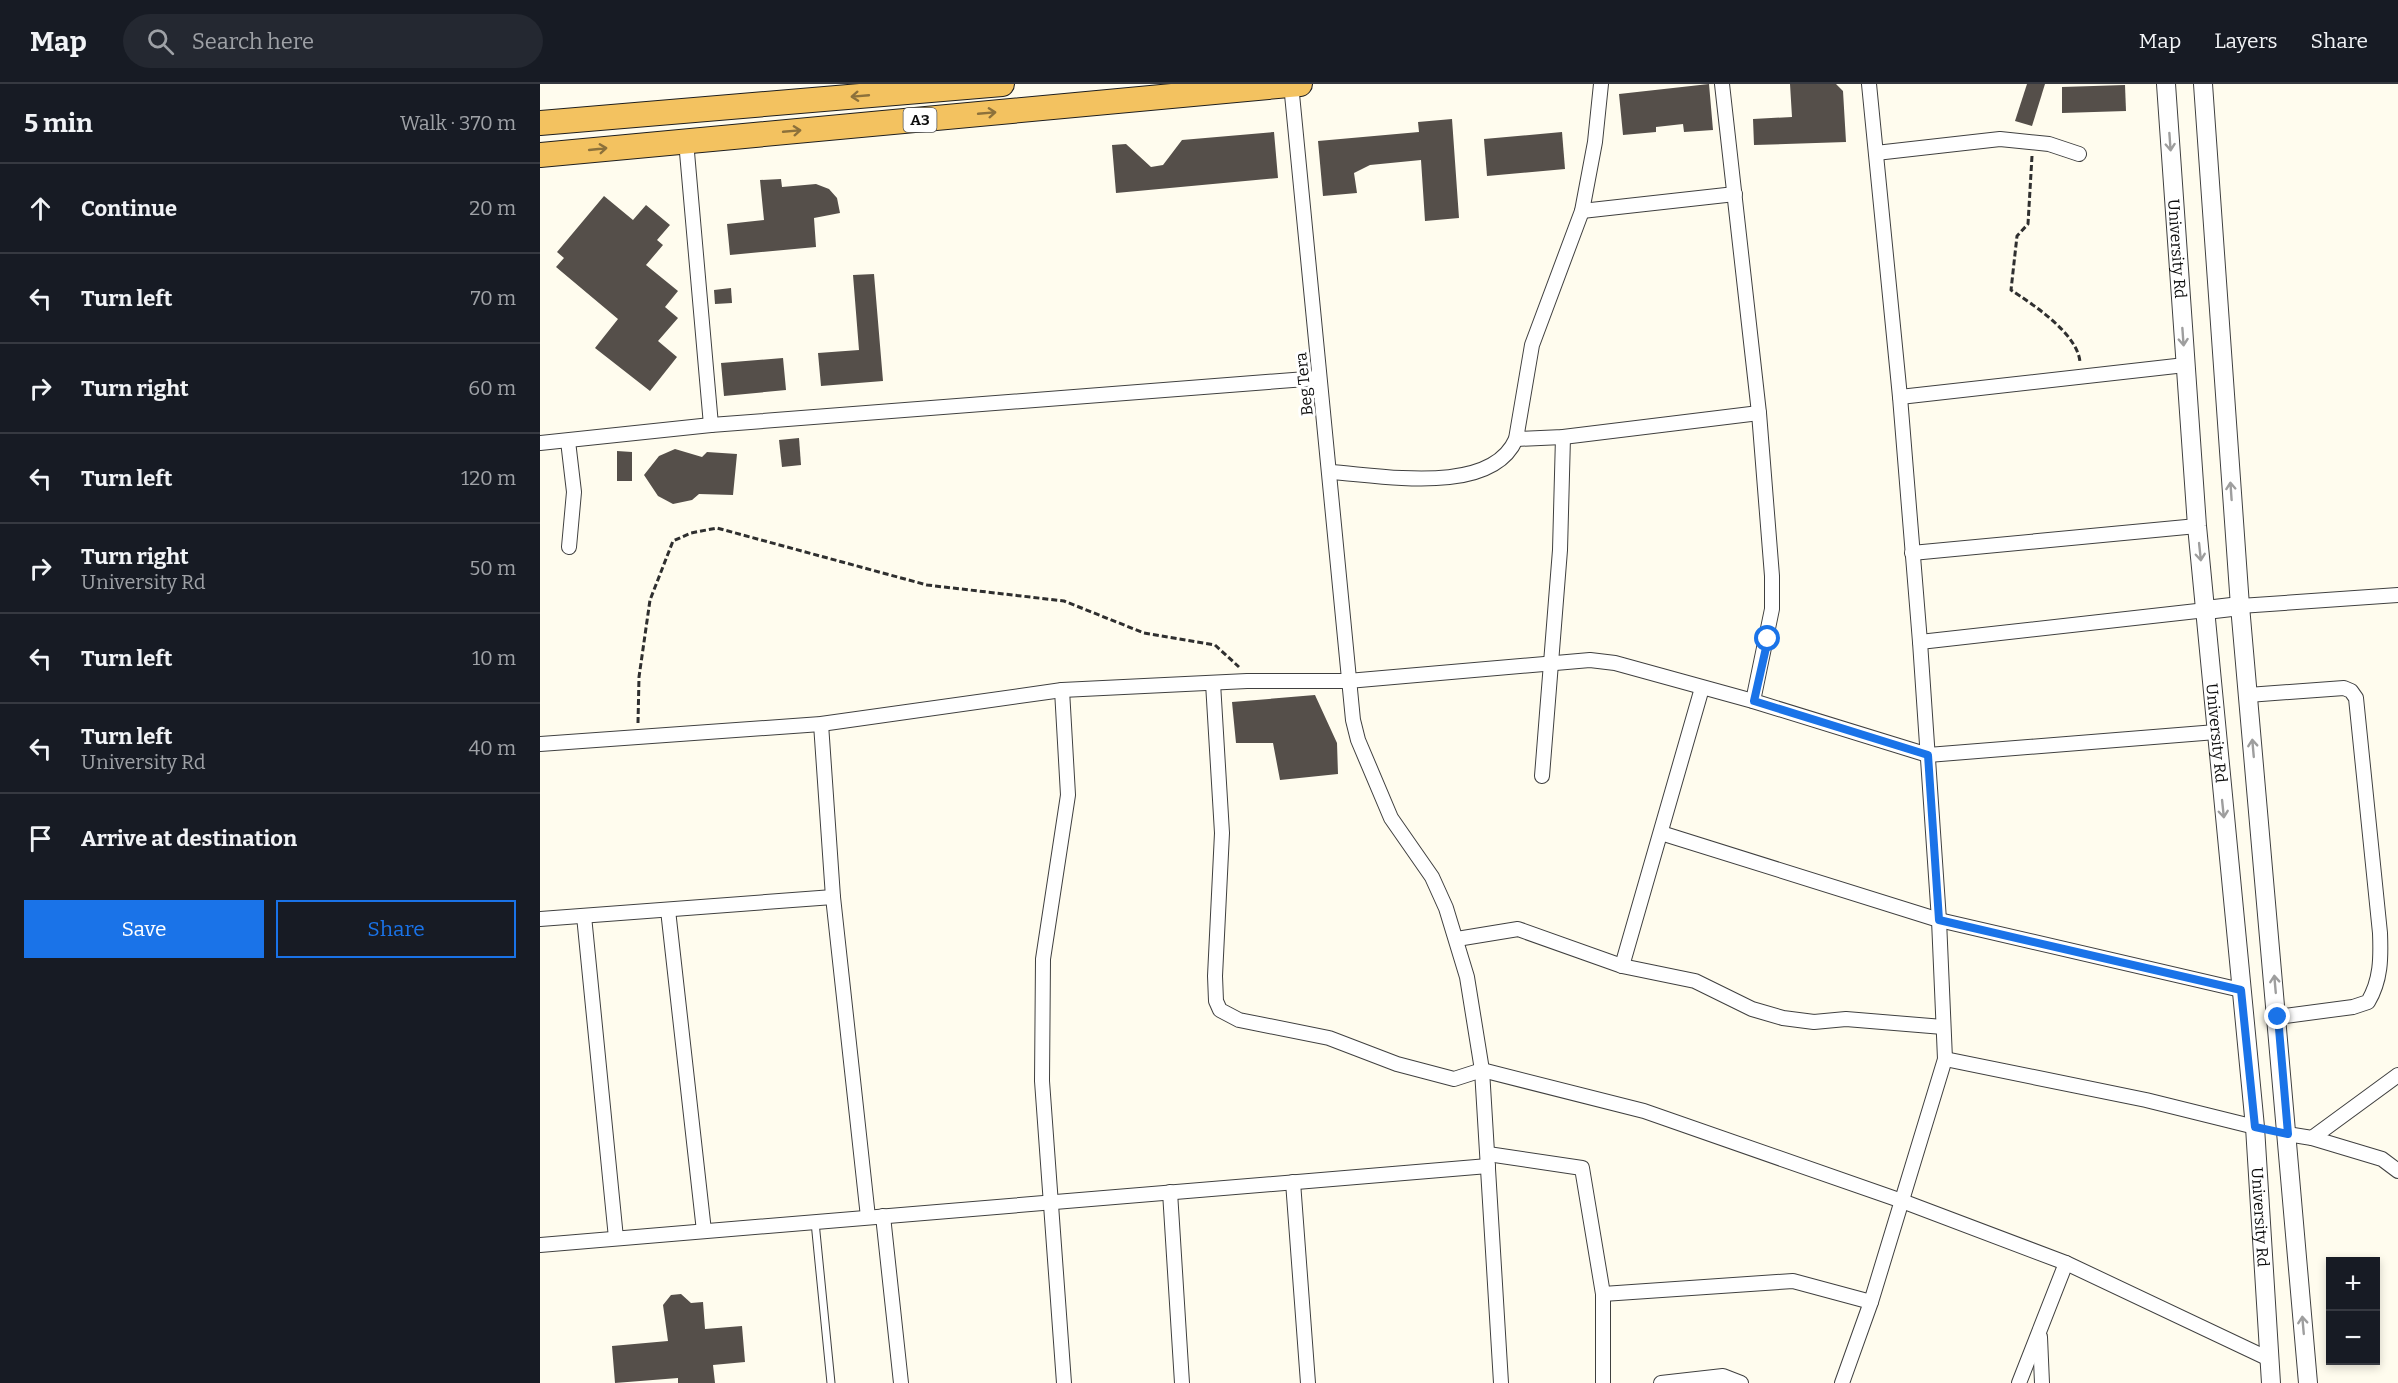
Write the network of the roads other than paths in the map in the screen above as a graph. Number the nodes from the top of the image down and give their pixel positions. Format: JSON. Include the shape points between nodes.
{"nodes":[{"id":1,"x":1002,"y":84,"type":"edge"},
{"id":2,"x":1291,"y":84,"type":"edge"},
{"id":3,"x":1300,"y":84,"type":"edge"},
{"id":4,"x":1600,"y":84,"type":"edge"},
{"id":5,"x":1722,"y":84,"type":"edge"},
{"id":6,"x":1869,"y":84,"type":"edge"},
{"id":7,"x":2166,"y":84,"type":"edge"},
{"id":8,"x":2203,"y":84,"type":"edge"},
{"id":9,"x":759,"y":104,"type":"junction"},
{"id":10,"x":655,"y":113,"type":"junction"},
{"id":11,"x":540,"y":123,"type":"edge"},
{"id":12,"x":762,"y":134,"type":"junction"},
{"id":13,"x":686,"y":141,"type":"junction"},
{"id":14,"x":658,"y":143,"type":"junction"},
{"id":15,"x":1876,"y":153,"type":"junction"},
{"id":16,"x":2079,"y":154,"type":"dead end"},
{"id":17,"x":540,"y":155,"type":"edge"},
{"id":18,"x":1735,"y":194,"type":"junction"},
{"id":19,"x":1582,"y":211,"type":"junction"},
{"id":20,"x":2185,"y":365,"type":"junction"},
{"id":21,"x":1319,"y":378,"type":"junction"},
{"id":22,"x":1900,"y":397,"type":"junction"},
{"id":23,"x":1759,"y":413,"type":"junction"},
{"id":24,"x":711,"y":425,"type":"junction"},
{"id":25,"x":1563,"y":437,"type":"junction"},
{"id":26,"x":1516,"y":440,"type":"junction"},
{"id":27,"x":568,"y":441,"type":"junction"},
{"id":28,"x":540,"y":443,"type":"edge"},
{"id":29,"x":1330,"y":472,"type":"junction"},
{"id":30,"x":2197,"y":526,"type":"junction"},
{"id":31,"x":569,"y":547,"type":"dead end"},
{"id":32,"x":1912,"y":553,"type":"junction"},
{"id":33,"x":2398,"y":595,"type":"edge"},
{"id":34,"x":2240,"y":606,"type":"junction"},
{"id":35,"x":2206,"y":610,"type":"junction"},
{"id":36,"x":1920,"y":642,"type":"junction"},
{"id":37,"x":1550,"y":665,"type":"junction"},
{"id":38,"x":1348,"y":681,"type":"junction"},
{"id":39,"x":1213,"y":683,"type":"junction"},
{"id":40,"x":1702,"y":688,"type":"junction"},
{"id":41,"x":1062,"y":690,"type":"junction"},
{"id":42,"x":2248,"y":695,"type":"junction"},
{"id":43,"x":1754,"y":701,"type":"junction"},
{"id":44,"x":821,"y":724,"type":"junction"},
{"id":45,"x":2216,"y":732,"type":"junction"},
{"id":46,"x":540,"y":744,"type":"edge"},
{"id":47,"x":1928,"y":755,"type":"junction"},
{"id":48,"x":1542,"y":776,"type":"dead end"},
{"id":49,"x":1660,"y":833,"type":"junction"},
{"id":50,"x":833,"y":897,"type":"junction"},
{"id":51,"x":668,"y":910,"type":"junction"},
{"id":52,"x":584,"y":916,"type":"junction"},
{"id":53,"x":540,"y":919,"type":"edge"},
{"id":54,"x":1939,"y":920,"type":"junction"},
{"id":55,"x":1457,"y":939,"type":"junction"},
{"id":56,"x":1622,"y":966,"type":"junction"},
{"id":57,"x":2241,"y":990,"type":"junction"},
{"id":58,"x":2278,"y":1017,"type":"junction"},
{"id":59,"x":1943,"y":1027,"type":"junction"},
{"id":60,"x":1945,"y":1059,"type":"junction"},
{"id":61,"x":1482,"y":1070,"type":"junction"},
{"id":62,"x":2398,"y":1075,"type":"edge"},
{"id":63,"x":2255,"y":1127,"type":"junction"},
{"id":64,"x":2288,"y":1134,"type":"junction"},
{"id":65,"x":2312,"y":1138,"type":"junction"},
{"id":66,"x":1488,"y":1160,"type":"junction"},
{"id":67,"x":2398,"y":1171,"type":"edge"},
{"id":68,"x":1293,"y":1182,"type":"junction"},
{"id":69,"x":1170,"y":1192,"type":"junction"},
{"id":70,"x":1902,"y":1201,"type":"junction"},
{"id":71,"x":1050,"y":1202,"type":"junction"},
{"id":72,"x":884,"y":1216,"type":"junction"},
{"id":73,"x":868,"y":1217,"type":"junction"},
{"id":74,"x":815,"y":1222,"type":"junction"},
{"id":75,"x":704,"y":1231,"type":"junction"},
{"id":76,"x":616,"y":1238,"type":"junction"},
{"id":77,"x":540,"y":1245,"type":"edge"},
{"id":78,"x":2066,"y":1263,"type":"junction"},
{"id":79,"x":1603,"y":1294,"type":"junction"},
{"id":80,"x":1871,"y":1302,"type":"junction"},
{"id":81,"x":2040,"y":1332,"type":"junction"},
{"id":82,"x":2269,"y":1359,"type":"junction"},
{"id":83,"x":831,"y":1383,"type":"edge"},
{"id":84,"x":901,"y":1383,"type":"edge"},
{"id":85,"x":1065,"y":1383,"type":"edge"},
{"id":86,"x":1182,"y":1383,"type":"edge"},
{"id":87,"x":1308,"y":1383,"type":"edge"},
{"id":88,"x":1502,"y":1383,"type":"edge"},
{"id":89,"x":1603,"y":1383,"type":"edge"},
{"id":90,"x":1663,"y":1383,"type":"edge"},
{"id":91,"x":1741,"y":1383,"type":"edge"},
{"id":92,"x":1842,"y":1383,"type":"edge"},
{"id":93,"x":2019,"y":1383,"type":"edge"},
{"id":94,"x":2042,"y":1383,"type":"edge"},
{"id":95,"x":2271,"y":1383,"type":"edge"},
{"id":96,"x":2308,"y":1383,"type":"edge"}],
"edges":[{"from":1,"to":9,"type":"highway","number":"A3","one_way":true},
{"from":2,"to":3,"type":"highway","number":"A3"},
{"from":12,"to":2,"type":"highway","number":"A3","one_way":true},
{"from":2,"to":21,"type":"street","name":"Beg Tera"},
{"from":4,"to":19,"type":"street","via":[[1595,142]]},
{"from":5,"to":18,"type":"street"},
{"from":6,"to":15,"type":"street"},
{"from":7,"to":20,"type":"street","name":"University Rd","one_way":true},
{"from":34,"to":8,"type":"street","name":"University Rd","one_way":true},
{"from":9,"to":10,"type":"highway","number":"A3"},
{"from":9,"to":12,"type":"highway"},
{"from":10,"to":11,"type":"highway","number":"A3"},
{"from":10,"to":14,"type":"highway"},
{"from":12,"to":13,"type":"highway","number":"A3"},
{"from":13,"to":14,"type":"highway","number":"A3"},
{"from":13,"to":24,"type":"street"},
{"from":17,"to":14,"type":"highway","number":"A3","one_way":true},
{"from":15,"to":16,"type":"street","via":[[2000,139],[2032,142]]},
{"from":15,"to":22,"type":"street"},
{"from":18,"to":19,"type":"street"},
{"from":18,"to":23,"type":"street"},
{"from":19,"to":26,"type":"street","via":[[1532,345]]},
{"from":20,"to":22,"type":"street"},
{"from":20,"to":30,"type":"street","name":"University Rd"},
{"from":21,"to":24,"type":"street"},
{"from":21,"to":29,"type":"street","name":"Beg Tera"},
{"from":22,"to":32,"type":"street"},
{"from":23,"to":25,"type":"street"},
{"from":23,"to":43,"type":"street","via":[[1772,609]]},
{"from":24,"to":27,"type":"street"},
{"from":25,"to":26,"type":"street"},
{"from":25,"to":37,"type":"street","via":[[1560,550]]},
{"from":26,"to":29,"type":"street","via":[[1512,450],[1495,462],[1461,477],[1436,480]]},
{"from":27,"to":28,"type":"street"},
{"from":27,"to":31,"type":"street","via":[[574,492]]},
{"from":29,"to":38,"type":"street","name":"Beg Tera"},
{"from":30,"to":32,"type":"street"},
{"from":30,"to":35,"type":"street","name":"University Rd","one_way":true},
{"from":32,"to":36,"type":"street"},
{"from":33,"to":34,"type":"street"},
{"from":34,"to":35,"type":"street"},
{"from":34,"to":42,"type":"street","name":"University Rd"},
{"from":35,"to":36,"type":"street"},
{"from":35,"to":45,"type":"street","name":"University Rd"},
{"from":36,"to":47,"type":"street"},
{"from":37,"to":38,"type":"street"},
{"from":37,"to":40,"type":"street","via":[[1602,661]]},
{"from":37,"to":48,"type":"street"},
{"from":38,"to":39,"type":"street"},
{"from":38,"to":55,"type":"street","name":"Beg Tera","via":[[1353,720],[1365,759],[1391,818],[1432,877]]},
{"from":39,"to":41,"type":"street"},
{"from":39,"to":61,"type":"street","via":[[1221,801],[1215,976],[1220,1010],[1239,1020],[1329,1038],[1397,1064],[1454,1078]]},
{"from":40,"to":43,"type":"street"},
{"from":40,"to":49,"type":"street"},
{"from":41,"to":44,"type":"street"},
{"from":41,"to":71,"type":"street","via":[[1068,795],[1043,959],[1041,1020]]},
{"from":58,"to":42,"type":"street","name":"University Rd","one_way":true},
{"from":42,"to":58,"type":"street","via":[[2344,688],[2356,698],[2380,933],[2381,962],[2368,1002]]},
{"from":43,"to":47,"type":"street"},
{"from":44,"to":46,"type":"street"},
{"from":44,"to":50,"type":"street"},
{"from":45,"to":47,"type":"street"},
{"from":45,"to":57,"type":"street","name":"University Rd","one_way":true},
{"from":47,"to":54,"type":"street"},
{"from":49,"to":54,"type":"street"},
{"from":49,"to":56,"type":"street"},
{"from":50,"to":51,"type":"street"},
{"from":50,"to":73,"type":"street"},
{"from":51,"to":52,"type":"street"},
{"from":51,"to":75,"type":"street"},
{"from":52,"to":53,"type":"street"},
{"from":52,"to":76,"type":"street"},
{"from":54,"to":57,"type":"street"},
{"from":54,"to":59,"type":"street"},
{"from":55,"to":56,"type":"street","via":[[1518,929]]},
{"from":55,"to":61,"type":"street","name":"Beg Tera"},
{"from":56,"to":59,"type":"street","via":[[1695,981],[1752,1009],[1783,1018]]},
{"from":57,"to":63,"type":"street","name":"University Rd"},
{"from":58,"to":64,"type":"street","name":"University Rd"},
{"from":59,"to":60,"type":"street"},
{"from":60,"to":63,"type":"street","via":[[2146,1100]]},
{"from":60,"to":70,"type":"street"},
{"from":61,"to":66,"type":"street","name":"Beg Tera"},
{"from":61,"to":70,"type":"street","via":[[1644,1112]]},
{"from":62,"to":65,"type":"street"},
{"from":63,"to":64,"type":"street"},
{"from":63,"to":82,"type":"street","name":"University Rd"},
{"from":64,"to":65,"type":"street"},
{"from":96,"to":64,"type":"street","name":"University Rd","one_way":true},
{"from":65,"to":67,"type":"street","via":[[2382,1159]]},
{"from":66,"to":68,"type":"street"},
{"from":66,"to":79,"type":"street","via":[[1582,1168]]},
{"from":66,"to":88,"type":"street","name":"Beg Tera"},
{"from":68,"to":69,"type":"street"},
{"from":68,"to":87,"type":"street"},
{"from":69,"to":71,"type":"street"},
{"from":69,"to":86,"type":"street"},
{"from":70,"to":78,"type":"street"},
{"from":70,"to":80,"type":"street"},
{"from":71,"to":72,"type":"street"},
{"from":71,"to":85,"type":"street"},
{"from":72,"to":73,"type":"street"},
{"from":72,"to":84,"type":"street"},
{"from":73,"to":74,"type":"street"},
{"from":74,"to":75,"type":"street"},
{"from":74,"to":83,"type":"lane"},
{"from":75,"to":76,"type":"street"},
{"from":76,"to":77,"type":"street"},
{"from":78,"to":81,"type":"street"},
{"from":78,"to":82,"type":"street"},
{"from":79,"to":80,"type":"street","via":[[1793,1281]]},
{"from":79,"to":89,"type":"street"},
{"from":80,"to":92,"type":"street"},
{"from":81,"to":93,"type":"street"},
{"from":81,"to":94,"type":"street"},
{"from":82,"to":95,"type":"street","name":"University Rd"},
{"from":90,"to":91,"type":"street","via":[[1723,1376]]}]}
